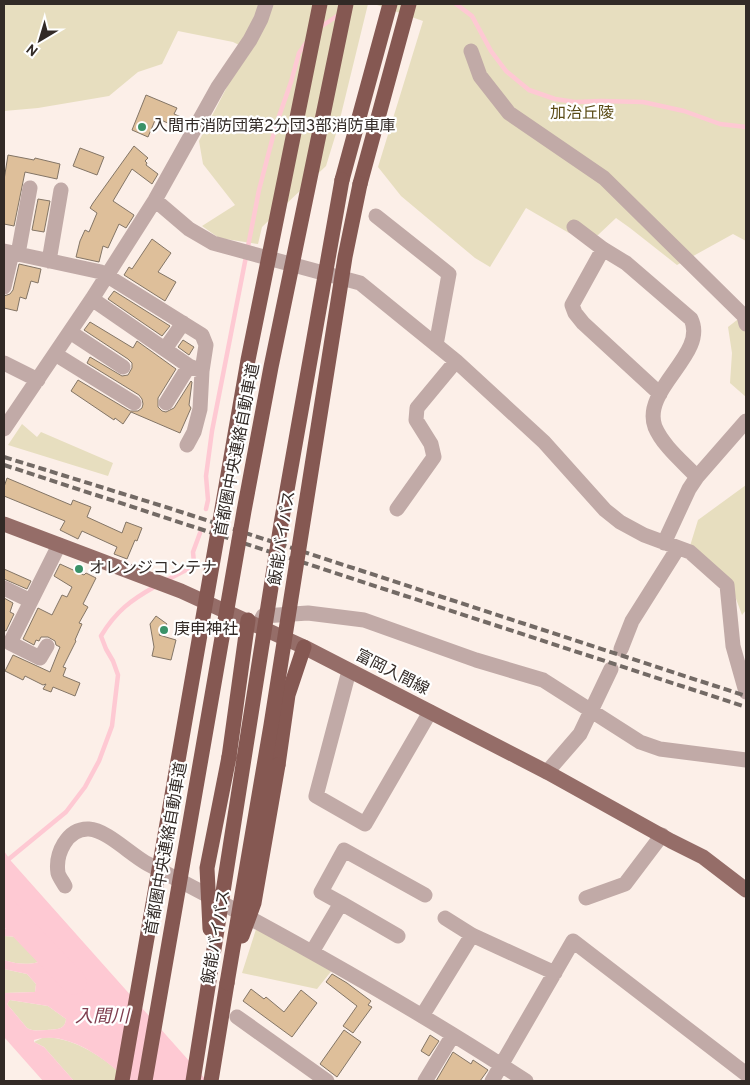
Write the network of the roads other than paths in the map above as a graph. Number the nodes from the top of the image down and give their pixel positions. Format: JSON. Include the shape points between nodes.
{"nodes":[{"id":1,"x":266,"y":4,"type":"edge"},
{"id":2,"x":320,"y":4,"type":"edge"},
{"id":3,"x":346,"y":4,"type":"edge"},
{"id":4,"x":409,"y":4,"type":"edge"},
{"id":5,"x":389,"y":8,"type":"edge"},
{"id":6,"x":471,"y":51,"type":"dead end"},
{"id":7,"x":30,"y":188,"type":"dead end"},
{"id":8,"x":61,"y":190,"type":"dead end"},
{"id":9,"x":155,"y":200,"type":"junction"},
{"id":10,"x":376,"y":216,"type":"dead end"},
{"id":11,"x":574,"y":227,"type":"dead end"},
{"id":12,"x":603,"y":249,"type":"junction"},
{"id":13,"x":11,"y":253,"type":"edge"},
{"id":14,"x":49,"y":261,"type":"junction"},
{"id":15,"x":107,"y":276,"type":"junction"},
{"id":16,"x":4,"y":287,"type":"edge"},
{"id":17,"x":92,"y":299,"type":"junction"},
{"id":18,"x":183,"y":323,"type":"junction"},
{"id":19,"x":746,"y":324,"type":"edge"},
{"id":20,"x":70,"y":332,"type":"junction"},
{"id":21,"x":436,"y":345,"type":"junction"},
{"id":22,"x":165,"y":349,"type":"junction"},
{"id":23,"x":56,"y":354,"type":"junction"},
{"id":24,"x":456,"y":361,"type":"junction"},
{"id":25,"x":4,"y":363,"type":"edge"},
{"id":26,"x":123,"y":367,"type":"dead end"},
{"id":27,"x":196,"y":368,"type":"junction"},
{"id":28,"x":38,"y":380,"type":"junction"},
{"id":29,"x":660,"y":394,"type":"junction"},
{"id":30,"x":134,"y":403,"type":"dead end"},
{"id":31,"x":166,"y":403,"type":"dead end"},
{"id":32,"x":746,"y":421,"type":"edge"},
{"id":33,"x":4,"y":429,"type":"edge"},
{"id":34,"x":186,"y":445,"type":"dead end"},
{"id":35,"x":697,"y":477,"type":"junction"},
{"id":36,"x":397,"y":509,"type":"dead end"},
{"id":37,"x":4,"y":524,"type":"edge"},
{"id":38,"x":59,"y":545,"type":"junction"},
{"id":39,"x":671,"y":545,"type":"junction"},
{"id":40,"x":4,"y":588,"type":"edge"},
{"id":41,"x":31,"y":601,"type":"junction"},
{"id":42,"x":253,"y":623,"type":"junction"},
{"id":43,"x":47,"y":646,"type":"dead end"},
{"id":44,"x":304,"y":647,"type":"junction"},
{"id":45,"x":621,"y":649,"type":"dead end"},
{"id":46,"x":610,"y":669,"type":"dead end"},
{"id":47,"x":349,"y":671,"type":"junction"},
{"id":48,"x":745,"y":685,"type":"edge"},
{"id":49,"x":430,"y":712,"type":"junction"},
{"id":50,"x":591,"y":712,"type":"junction"},
{"id":51,"x":746,"y":760,"type":"edge"},
{"id":52,"x":547,"y":772,"type":"junction"},
{"id":53,"x":662,"y":835,"type":"junction"},
{"id":54,"x":65,"y":886,"type":"dead end"},
{"id":55,"x":746,"y":890,"type":"edge"},
{"id":56,"x":425,"y":895,"type":"dead end"},
{"id":57,"x":586,"y":898,"type":"dead end"},
{"id":58,"x":341,"y":903,"type":"junction"},
{"id":59,"x":445,"y":918,"type":"dead end"},
{"id":60,"x":472,"y":935,"type":"junction"},
{"id":61,"x":398,"y":936,"type":"dead end"},
{"id":62,"x":312,"y":952,"type":"junction"},
{"id":63,"x":212,"y":960,"type":"junction"},
{"id":64,"x":229,"y":972,"type":"junction"},
{"id":65,"x":555,"y":973,"type":"junction"},
{"id":66,"x":237,"y":1016,"type":"dead end"},
{"id":67,"x":422,"y":1016,"type":"junction"},
{"id":68,"x":453,"y":1035,"type":"junction"},
{"id":69,"x":502,"y":1065,"type":"junction"},
{"id":70,"x":746,"y":1074,"type":"edge"},
{"id":71,"x":122,"y":1081,"type":"edge"},
{"id":72,"x":145,"y":1081,"type":"edge"},
{"id":73,"x":193,"y":1081,"type":"edge"},
{"id":74,"x":212,"y":1081,"type":"edge"},
{"id":75,"x":327,"y":1081,"type":"edge"},
{"id":76,"x":425,"y":1081,"type":"edge"},
{"id":77,"x":492,"y":1081,"type":"edge"},
{"id":78,"x":526,"y":1081,"type":"edge"}],
"edges":[{"from":1,"to":9,"type":"street","via":[[250,40],[218,87]]},
{"from":2,"to":71,"type":"highway","name":"首都圏中央連絡自動車道","bridge":true,"via":[[248,360]]},
{"from":3,"to":72,"type":"highway","name":"首都圏中央連絡自動車道","bridge":true,"via":[[271,367]]},
{"from":4,"to":64,"type":"highway","name":"飯能バイパス","bridge":true,"via":[[360,184],[345,257]]},
{"from":5,"to":63,"type":"highway","name":"飯能バイパス","bridge":true,"via":[[342,180],[279,534]]},
{"from":6,"to":19,"type":"street","via":[[480,76],[509,113],[604,178],[744,316]]},
{"from":7,"to":13,"type":"street"},
{"from":8,"to":14,"type":"street"},
{"from":9,"to":15,"type":"street"},
{"from":9,"to":21,"type":"street","via":[[213,243],[360,283]]},
{"from":10,"to":21,"type":"street","via":[[450,274]]},
{"from":11,"to":12,"type":"street"},
{"from":12,"to":29,"type":"street","via":[[572,305],[575,313]]},
{"from":12,"to":29,"type":"street","via":[[626,263],[691,319],[695,328],[690,345]]},
{"from":13,"to":14,"type":"street"},
{"from":13,"to":16,"type":"street"},
{"from":14,"to":15,"type":"street"},
{"from":15,"to":17,"type":"street"},
{"from":15,"to":18,"type":"street"},
{"from":17,"to":20,"type":"street"},
{"from":17,"to":22,"type":"street"},
{"from":18,"to":22,"type":"street"},
{"from":18,"to":27,"type":"street","via":[[202,335],[206,345]]},
{"from":20,"to":23,"type":"street"},
{"from":20,"to":26,"type":"street"},
{"from":21,"to":24,"type":"street"},
{"from":22,"to":27,"type":"street"},
{"from":23,"to":28,"type":"street"},
{"from":23,"to":30,"type":"street"},
{"from":24,"to":36,"type":"street","via":[[418,408],[416,420],[431,444],[434,457]]},
{"from":24,"to":39,"type":"street","via":[[544,442],[605,510],[644,535]]},
{"from":25,"to":28,"type":"street"},
{"from":27,"to":31,"type":"street"},
{"from":27,"to":34,"type":"street","via":[[200,409],[194,432]]},
{"from":28,"to":33,"type":"street"},
{"from":29,"to":35,"type":"street","via":[[654,412],[655,426],[663,441]]},
{"from":32,"to":35,"type":"street"},
{"from":35,"to":39,"type":"street","via":[[689,489]]},
{"from":37,"to":38,"type":"main road","name":"富岡入間線"},
{"from":38,"to":41,"type":"street"},
{"from":38,"to":42,"type":"main road","name":"富岡入間線","via":[[171,587]]},
{"from":39,"to":45,"type":"street"},
{"from":39,"to":48,"type":"street","via":[[690,552],[727,585],[733,646]]},
{"from":40,"to":41,"type":"street"},
{"from":41,"to":43,"type":"street","via":[[10,643],[40,658]]},
{"from":42,"to":44,"type":"main road","name":"富岡入間線"},
{"from":42,"to":50,"type":"street","via":[[263,616],[308,613],[364,620],[543,680]]},
{"from":42,"to":63,"type":"highway","bridge":true,"via":[[207,868]]},
{"from":44,"to":47,"type":"main road","name":"富岡入間線"},
{"from":44,"to":64,"type":"highway","bridge":true,"via":[[288,695],[254,903]]},
{"from":46,"to":50,"type":"street"},
{"from":47,"to":49,"type":"main road","name":"富岡入間線"},
{"from":47,"to":49,"type":"street","via":[[316,796],[365,824]]},
{"from":49,"to":52,"type":"main road","name":"富岡入間線"},
{"from":50,"to":51,"type":"street","via":[[640,742],[660,749]]},
{"from":50,"to":52,"type":"street","via":[[580,734]]},
{"from":52,"to":53,"type":"main road","name":"富岡入間線"},
{"from":53,"to":55,"type":"main road","name":"富岡入間線","via":[[703,857]]},
{"from":53,"to":57,"type":"street","via":[[625,884]]},
{"from":54,"to":62,"type":"street","via":[[58,874],[62,845],[71,835],[91,829],[143,861]]},
{"from":56,"to":58,"type":"street","via":[[344,850],[321,892]]},
{"from":58,"to":61,"type":"street"},
{"from":58,"to":62,"type":"street"},
{"from":59,"to":60,"type":"street"},
{"from":60,"to":65,"type":"street"},
{"from":60,"to":67,"type":"street"},
{"from":62,"to":67,"type":"street"},
{"from":63,"to":73,"type":"highway","name":"飯能バイパス"},
{"from":64,"to":74,"type":"highway","name":"飯能バイパス","bridge":true},
{"from":65,"to":69,"type":"street"},
{"from":65,"to":70,"type":"street","via":[[573,942]]},
{"from":66,"to":75,"type":"street"},
{"from":67,"to":68,"type":"street"},
{"from":68,"to":69,"type":"street"},
{"from":68,"to":76,"type":"street"},
{"from":69,"to":77,"type":"street"},
{"from":69,"to":78,"type":"street"}]}
